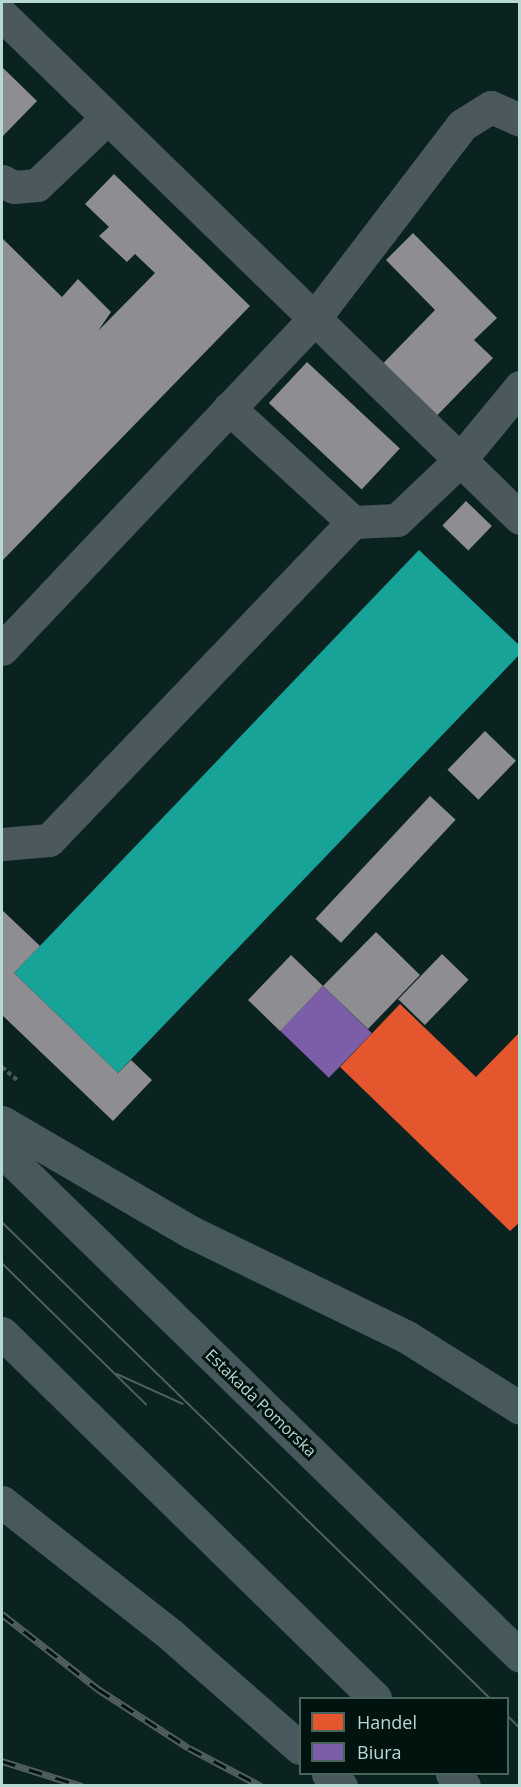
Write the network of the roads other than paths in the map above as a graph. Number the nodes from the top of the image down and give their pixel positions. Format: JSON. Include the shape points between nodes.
{"nodes":[{"id":1,"x":2,"y":15,"type":"edge"},
{"id":2,"x":107,"y":118,"type":"junction"},
{"id":3,"x":519,"y":120,"type":"edge"},
{"id":4,"x":2,"y":181,"type":"edge"},
{"id":5,"x":313,"y":320,"type":"junction"},
{"id":6,"x":519,"y":387,"type":"edge"},
{"id":7,"x":229,"y":408,"type":"junction"},
{"id":8,"x":467,"y":469,"type":"junction"},
{"id":9,"x":519,"y":518,"type":"edge"},
{"id":10,"x":353,"y":522,"type":"junction"},
{"id":11,"x":2,"y":649,"type":"edge"},
{"id":12,"x":2,"y":844,"type":"edge"},
{"id":13,"x":2,"y":1122,"type":"edge"},
{"id":14,"x":2,"y":1150,"type":"edge"},
{"id":15,"x":2,"y":1333,"type":"edge"},
{"id":16,"x":519,"y":1408,"type":"edge"},
{"id":17,"x":2,"y":1502,"type":"edge"},
{"id":18,"x":519,"y":1656,"type":"edge"},
{"id":19,"x":374,"y":1697,"type":"edge"},
{"id":20,"x":299,"y":1747,"type":"edge"}],
"edges":[{"from":1,"to":2,"type":"lane"},
{"from":2,"to":4,"type":"lane","via":[[37,185],[14,187]]},
{"from":2,"to":5,"type":"lane"},
{"from":3,"to":5,"type":"lane","via":[[491,106],[462,125]]},
{"from":5,"to":7,"type":"lane"},
{"from":5,"to":8,"type":"lane"},
{"from":6,"to":8,"type":"lane"},
{"from":7,"to":10,"type":"lane"},
{"from":7,"to":11,"type":"lane"},
{"from":8,"to":9,"type":"lane"},
{"from":8,"to":10,"type":"lane","via":[[397,520]]},
{"from":10,"to":12,"type":"lane","via":[[49,840]]},
{"from":13,"to":16,"type":"main road","via":[[181,1227],[406,1337]]},
{"from":14,"to":18,"type":"main road","name":"Estakada Pomorska"},
{"from":15,"to":19,"type":"main road"},
{"from":17,"to":20,"type":"main road","via":[[172,1636]]}]}
